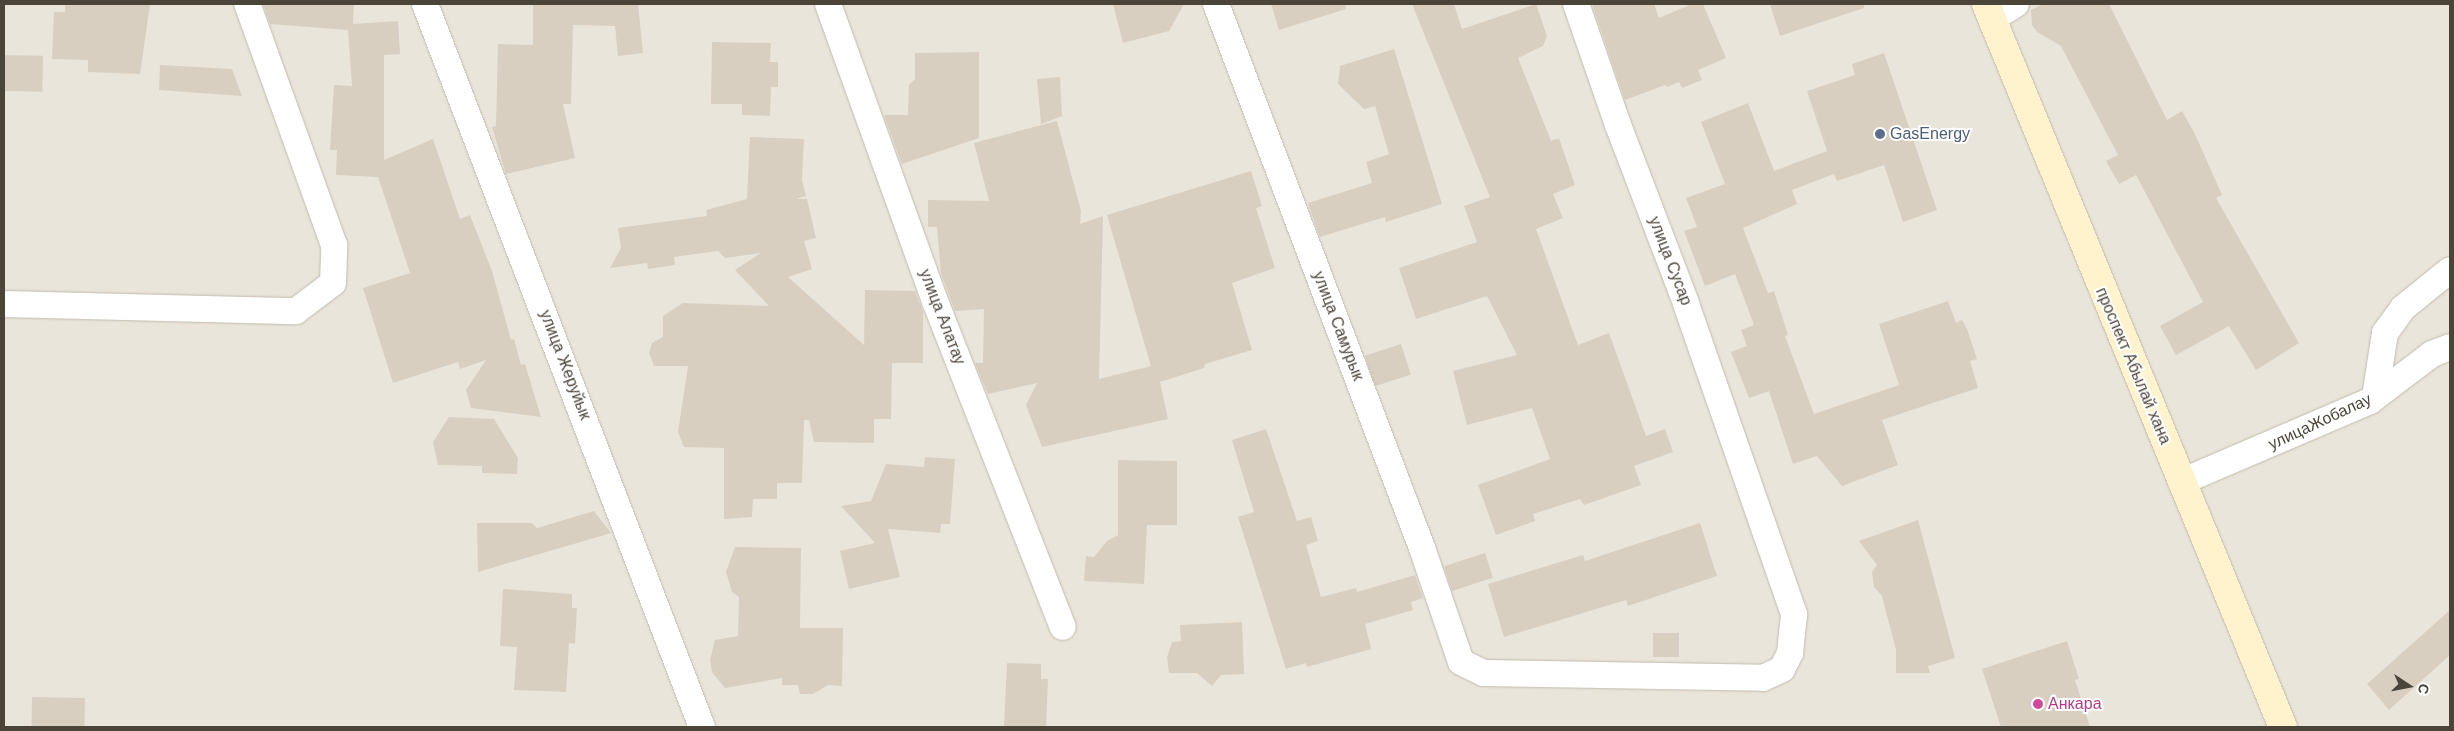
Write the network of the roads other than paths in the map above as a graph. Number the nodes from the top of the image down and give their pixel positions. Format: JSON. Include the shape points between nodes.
{"nodes":[{"id":1,"x":247,"y":4,"type":"edge"},
{"id":2,"x":425,"y":4,"type":"edge"},
{"id":3,"x":828,"y":4,"type":"edge"},
{"id":4,"x":1216,"y":4,"type":"edge"},
{"id":5,"x":1576,"y":4,"type":"edge"},
{"id":6,"x":2016,"y":4,"type":"edge"},
{"id":7,"x":1989,"y":11,"type":"edge"},
{"id":8,"x":2450,"y":270,"type":"edge"},
{"id":9,"x":4,"y":304,"type":"edge"},
{"id":10,"x":2450,"y":347,"type":"edge"},
{"id":11,"x":2375,"y":397,"type":"junction"},
{"id":12,"x":2181,"y":482,"type":"junction"},
{"id":13,"x":1063,"y":627,"type":"dead end"},
{"id":14,"x":1457,"y":650,"type":"joint"},
{"id":15,"x":702,"y":727,"type":"edge"},
{"id":16,"x":2283,"y":727,"type":"edge"}],
"edges":[{"from":1,"to":9,"type":"street","via":[[334,245],[333,283],[315,300],[296,310]]},
{"from":2,"to":15,"type":"street","name":"улица Жеруйык"},
{"from":3,"to":13,"type":"street","name":"улица Алатау","via":[[935,301]]},
{"from":4,"to":14,"type":"street","name":"улица Самурык","via":[[1422,548]]},
{"from":5,"to":14,"type":"street","name":"улица Сусар","via":[[1686,303],[1794,614],[1790,653],[1782,669],[1763,678],[1484,673],[1461,662]]},
{"from":6,"to":7,"type":"street"},
{"from":7,"to":12,"type":"main road","name":"проспект Абылай хана"},
{"from":8,"to":11,"type":"street","via":[[2403,308],[2385,333]]},
{"from":10,"to":11,"type":"street","name":"улицаЖобалау","via":[[2432,354]]},
{"from":11,"to":12,"type":"street","name":"улицаЖобалау"},
{"from":12,"to":16,"type":"main road","name":"проспект Абылай хана"}]}
